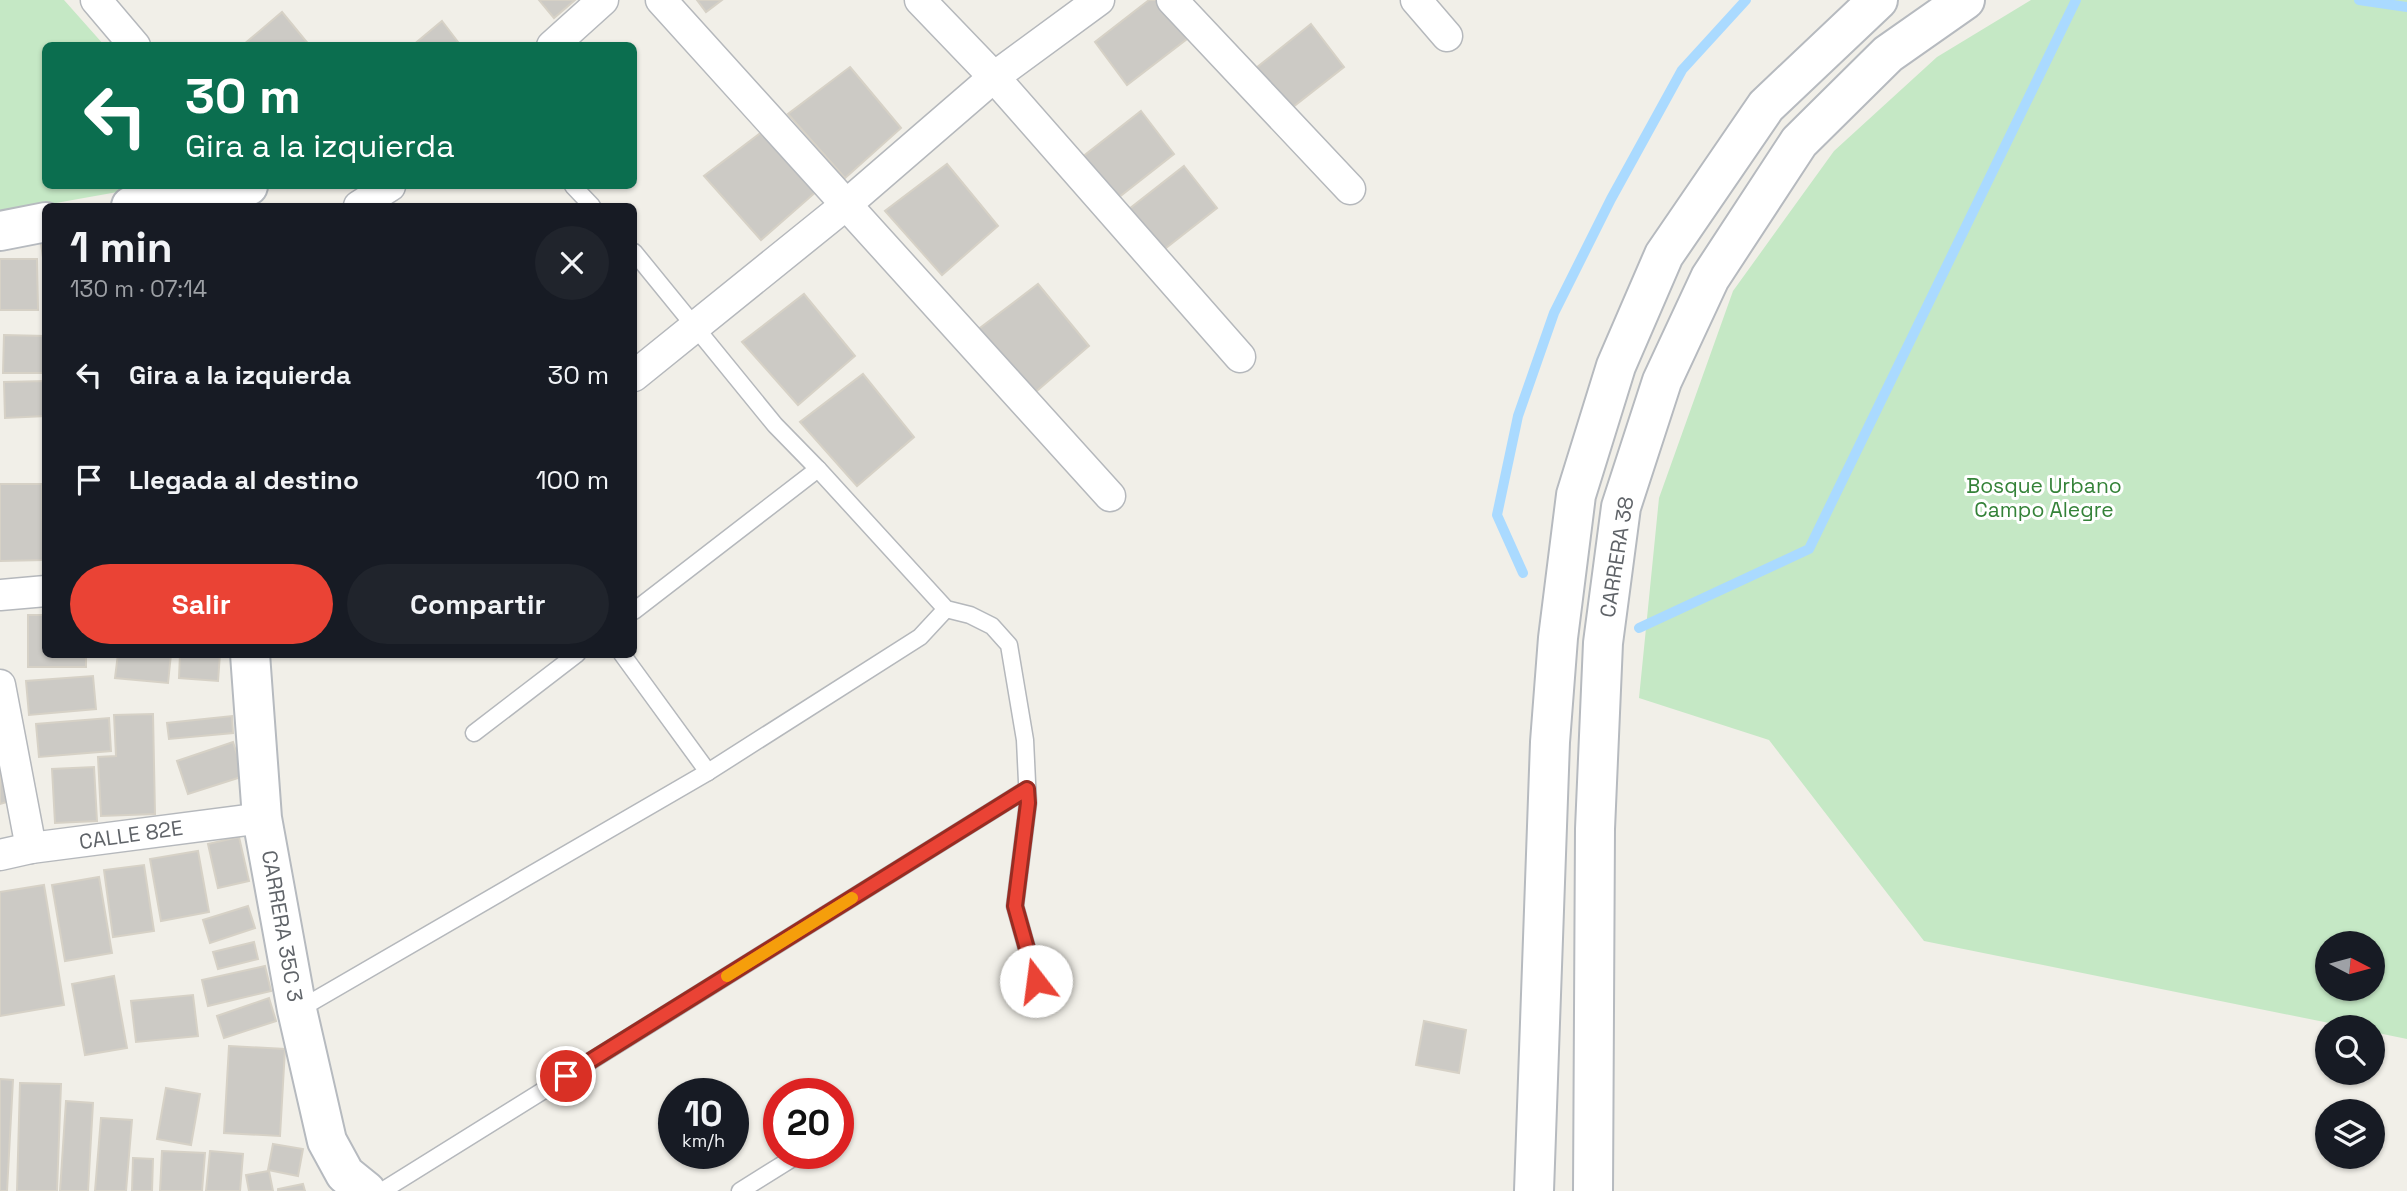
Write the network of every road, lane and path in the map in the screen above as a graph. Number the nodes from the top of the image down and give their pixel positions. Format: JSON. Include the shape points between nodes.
{"nodes":[{"id":1,"x":96,"y":0,"type":"edge"},
{"id":2,"x":603,"y":0,"type":"edge"},
{"id":3,"x":661,"y":0,"type":"edge"},
{"id":4,"x":920,"y":0,"type":"edge"},
{"id":5,"x":1099,"y":0,"type":"edge"},
{"id":6,"x":1172,"y":0,"type":"edge"},
{"id":7,"x":1416,"y":0,"type":"edge"},
{"id":8,"x":1878,"y":0,"type":"edge"},
{"id":9,"x":1965,"y":0,"type":"edge"},
{"id":10,"x":1447,"y":36,"type":"dead end"},
{"id":11,"x":132,"y":42,"type":"edge"},
{"id":12,"x":556,"y":42,"type":"edge"},
{"id":13,"x":994,"y":77,"type":"junction"},
{"id":14,"x":232,"y":189,"type":"edge"},
{"id":15,"x":385,"y":189,"type":"edge"},
{"id":16,"x":576,"y":189,"type":"edge"},
{"id":17,"x":1350,"y":189,"type":"dead end"},
{"id":18,"x":149,"y":203,"type":"edge"},
{"id":19,"x":364,"y":203,"type":"edge"},
{"id":20,"x":589,"y":203,"type":"edge"},
{"id":21,"x":847,"y":204,"type":"junction"},
{"id":22,"x":42,"y":223,"type":"edge"},
{"id":23,"x":0,"y":231,"type":"edge"},
{"id":24,"x":637,"y":256,"type":"edge"},
{"id":25,"x":695,"y":326,"type":"junction"},
{"id":26,"x":1240,"y":357,"type":"dead end"},
{"id":27,"x":637,"y":374,"type":"edge"},
{"id":28,"x":818,"y":469,"type":"junction"},
{"id":29,"x":1110,"y":496,"type":"dead end"},
{"id":30,"x":42,"y":591,"type":"edge"},
{"id":31,"x":0,"y":595,"type":"edge"},
{"id":32,"x":637,"y":609,"type":"edge"},
{"id":33,"x":946,"y":609,"type":"junction"},
{"id":34,"x":250,"y":658,"type":"edge"},
{"id":35,"x":572,"y":658,"type":"edge"},
{"id":36,"x":625,"y":658,"type":"edge"},
{"id":37,"x":0,"y":685,"type":"edge"},
{"id":38,"x":474,"y":733,"type":"dead end"},
{"id":39,"x":708,"y":772,"type":"junction"},
{"id":40,"x":1027,"y":789,"type":"junction"},
{"id":41,"x":262,"y":818,"type":"junction"},
{"id":42,"x":31,"y":848,"type":"junction"},
{"id":43,"x":0,"y":855,"type":"edge"},
{"id":44,"x":1036,"y":981,"type":"dead end"},
{"id":45,"x":297,"y":1010,"type":"junction"},
{"id":46,"x":775,"y":1169,"type":"edge"},
{"id":47,"x":353,"y":1185,"type":"edge"},
{"id":48,"x":382,"y":1191,"type":"edge"},
{"id":49,"x":740,"y":1191,"type":"edge"},
{"id":50,"x":1534,"y":1191,"type":"edge"},
{"id":51,"x":1593,"y":1191,"type":"edge"}],
"edges":[{"from":1,"to":11,"type":"street"},
{"from":2,"to":12,"type":"street"},
{"from":3,"to":21,"type":"street"},
{"from":4,"to":13,"type":"street"},
{"from":5,"to":13,"type":"street"},
{"from":6,"to":17,"type":"street"},
{"from":7,"to":10,"type":"street"},
{"from":8,"to":50,"type":"main road","via":[[1766,106],[1664,255],[1616,366],[1576,495],[1550,742]]},
{"from":9,"to":51,"type":"main road","name":"CARRERA 38","via":[[1888,54],[1798,142],[1710,278],[1662,381],[1621,507],[1603,643],[1595,829]]},
{"from":13,"to":21,"type":"street"},
{"from":13,"to":26,"type":"street"},
{"from":14,"to":18,"type":"main road"},
{"from":15,"to":19,"type":"street"},
{"from":16,"to":20,"type":"lane"},
{"from":21,"to":25,"type":"street"},
{"from":21,"to":29,"type":"street"},
{"from":22,"to":23,"type":"main road"},
{"from":24,"to":25,"type":"lane"},
{"from":25,"to":27,"type":"street"},
{"from":25,"to":28,"type":"lane","via":[[775,425]]},
{"from":28,"to":32,"type":"lane"},
{"from":28,"to":33,"type":"lane"},
{"from":30,"to":31,"type":"street"},
{"from":33,"to":39,"type":"lane","via":[[919,637]]},
{"from":33,"to":40,"type":"lane","via":[[992,626],[1009,645],[1025,740]]},
{"from":34,"to":41,"type":"main road","name":"CARRERA 35C 3"},
{"from":35,"to":38,"type":"lane"},
{"from":36,"to":39,"type":"lane"},
{"from":37,"to":42,"type":"street"},
{"from":39,"to":45,"type":"lane"},
{"from":40,"to":44,"type":"lane","via":[[1015,906]]},
{"from":40,"to":48,"type":"lane"},
{"from":41,"to":42,"type":"street","name":"CALLE 82E"},
{"from":41,"to":45,"type":"main road","name":"CARRERA 35C 3"},
{"from":42,"to":43,"type":"street","name":"CALLE 82E"},
{"from":45,"to":47,"type":"main road","name":"CARRERA 35C 3","via":[[327,1141]]},
{"from":46,"to":49,"type":"lane"}]}
